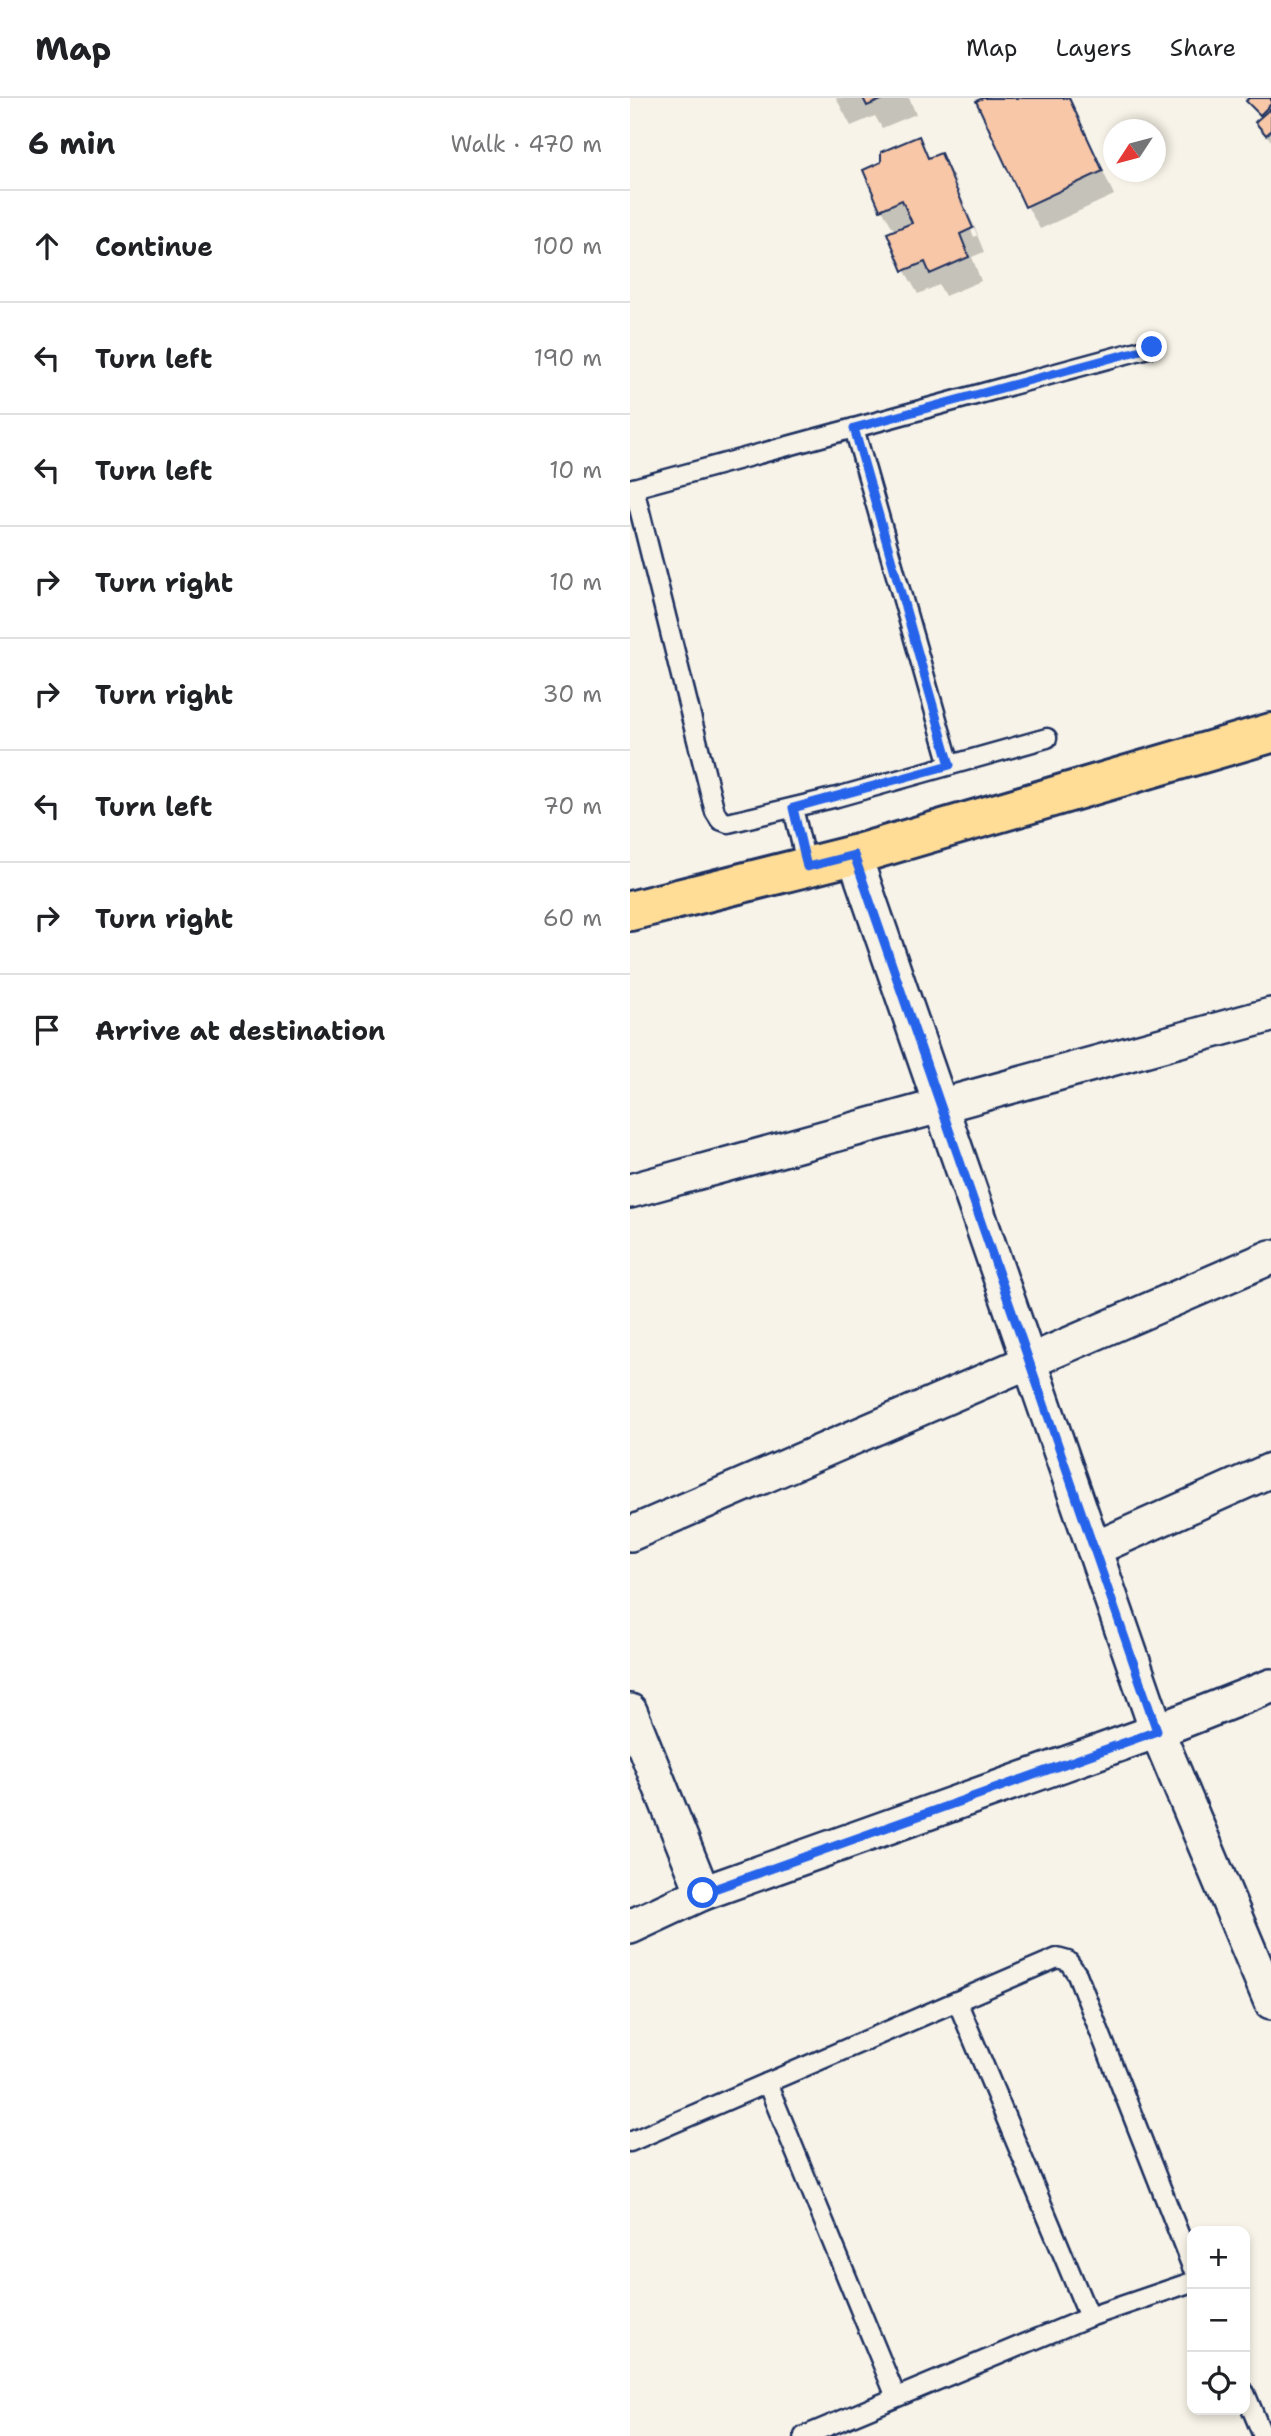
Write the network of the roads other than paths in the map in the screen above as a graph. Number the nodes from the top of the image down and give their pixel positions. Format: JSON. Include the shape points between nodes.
{"nodes":[{"id":1,"x":1152,"y":347,"type":"dead end"},
{"id":2,"x":854,"y":428,"type":"junction"},
{"id":3,"x":632,"y":488,"type":"edge"},
{"id":4,"x":1271,"y":733,"type":"edge"},
{"id":5,"x":1047,"y":738,"type":"dead end"},
{"id":6,"x":950,"y":765,"type":"junction"},
{"id":7,"x":793,"y":808,"type":"junction"},
{"id":8,"x":854,"y":855,"type":"junction"},
{"id":9,"x":807,"y":867,"type":"junction"},
{"id":10,"x":630,"y":911,"type":"edge"},
{"id":11,"x":1271,"y":1015,"type":"edge"},
{"id":12,"x":940,"y":1104,"type":"junction"},
{"id":13,"x":630,"y":1191,"type":"edge"},
{"id":14,"x":1271,"y":1257,"type":"edge"},
{"id":15,"x":1030,"y":1362,"type":"junction"},
{"id":16,"x":1271,"y":1470,"type":"edge"},
{"id":17,"x":630,"y":1534,"type":"edge"},
{"id":18,"x":1094,"y":1549,"type":"junction"},
{"id":19,"x":1271,"y":1686,"type":"edge"},
{"id":20,"x":630,"y":1712,"type":"edge"},
{"id":21,"x":1157,"y":1731,"type":"junction"},
{"id":22,"x":703,"y":1893,"type":"junction"},
{"id":23,"x":630,"y":1927,"type":"edge"},
{"id":24,"x":957,"y":2001,"type":"junction"},
{"id":25,"x":1271,"y":2002,"type":"edge"},
{"id":26,"x":767,"y":2083,"type":"junction"},
{"id":27,"x":630,"y":2142,"type":"edge"},
{"id":28,"x":1187,"y":2254,"type":"edge"},
{"id":29,"x":1187,"y":2284,"type":"edge"},
{"id":30,"x":1088,"y":2317,"type":"junction"},
{"id":31,"x":896,"y":2397,"type":"junction"},
{"id":32,"x":1250,"y":2405,"type":"edge"},
{"id":33,"x":804,"y":2436,"type":"edge"},
{"id":34,"x":1263,"y":2436,"type":"edge"}],
"edges":[{"from":1,"to":2,"type":"lane"},
{"from":2,"to":3,"type":"lane"},
{"from":2,"to":6,"type":"lane"},
{"from":3,"to":7,"type":"lane","via":[[715,812],[728,823]]},
{"from":4,"to":8,"type":"main road"},
{"from":5,"to":6,"type":"lane"},
{"from":6,"to":7,"type":"lane"},
{"from":7,"to":9,"type":"lane"},
{"from":8,"to":9,"type":"main road"},
{"from":8,"to":12,"type":"street"},
{"from":9,"to":10,"type":"main road"},
{"from":11,"to":12,"type":"street"},
{"from":12,"to":13,"type":"street"},
{"from":12,"to":15,"type":"street"},
{"from":14,"to":15,"type":"street"},
{"from":15,"to":17,"type":"street"},
{"from":15,"to":18,"type":"street"},
{"from":16,"to":18,"type":"street"},
{"from":18,"to":21,"type":"street"},
{"from":19,"to":21,"type":"street"},
{"from":20,"to":22,"type":"street"},
{"from":21,"to":22,"type":"street"},
{"from":21,"to":25,"type":"street"},
{"from":22,"to":23,"type":"street"},
{"from":24,"to":26,"type":"lane"},
{"from":24,"to":28,"type":"lane","via":[[1056,1958],[1068,1961],[1077,1973]]},
{"from":24,"to":30,"type":"lane"},
{"from":26,"to":27,"type":"lane"},
{"from":26,"to":31,"type":"lane"},
{"from":29,"to":30,"type":"lane"},
{"from":30,"to":31,"type":"lane"},
{"from":31,"to":33,"type":"lane"},
{"from":32,"to":34,"type":"lane"}]}
